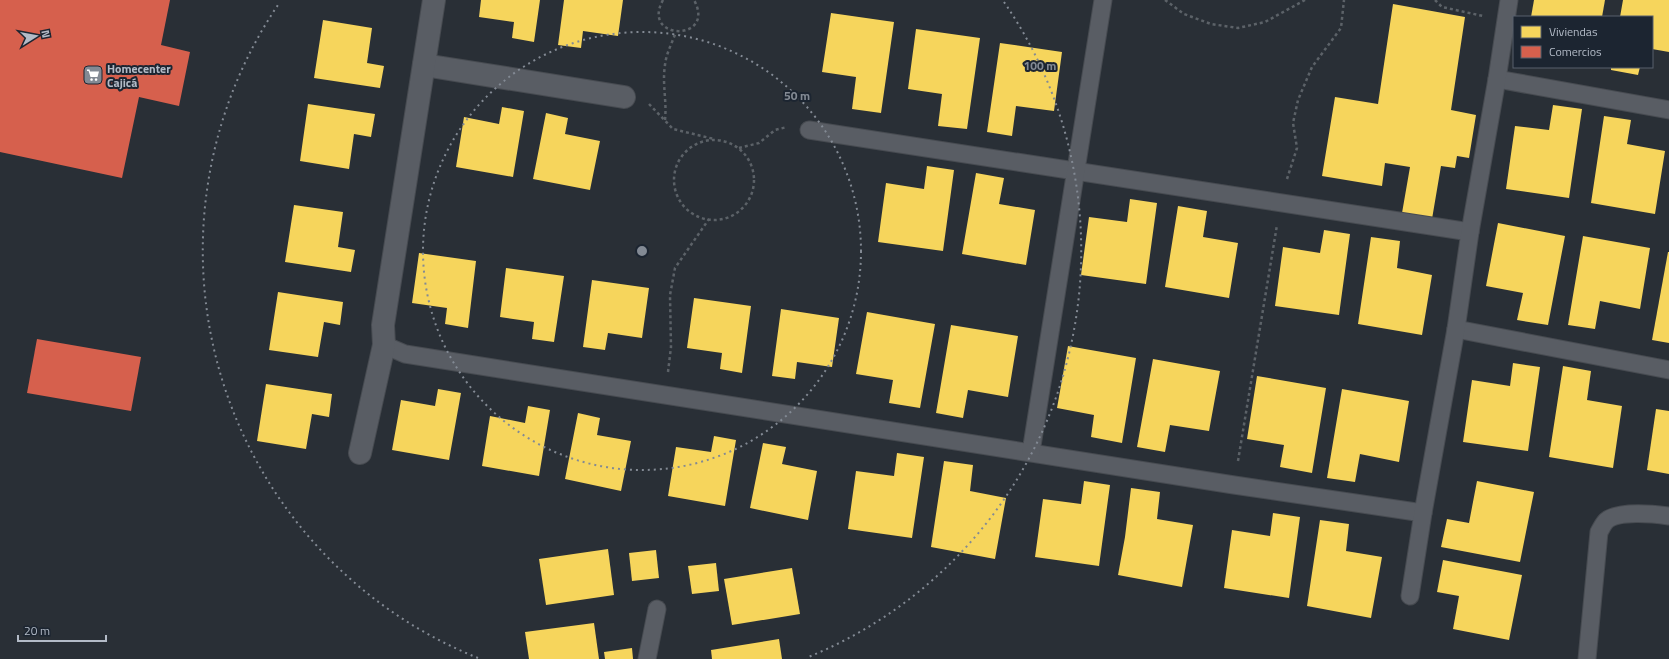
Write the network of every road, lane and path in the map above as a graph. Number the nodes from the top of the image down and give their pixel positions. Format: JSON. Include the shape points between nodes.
{"nodes":[{"id":1,"x":434,"y":0,"type":"edge"},
{"id":2,"x":663,"y":0,"type":"edge"},
{"id":3,"x":694,"y":0,"type":"edge"},
{"id":4,"x":1102,"y":0,"type":"edge"},
{"id":5,"x":1165,"y":0,"type":"edge"},
{"id":6,"x":1305,"y":0,"type":"edge"},
{"id":7,"x":1344,"y":0,"type":"edge"},
{"id":8,"x":1436,"y":0,"type":"edge"},
{"id":9,"x":1509,"y":0,"type":"edge"},
{"id":10,"x":1506,"y":17,"type":"junction"},
{"id":11,"x":676,"y":32,"type":"junction"},
{"id":12,"x":424,"y":65,"type":"junction"},
{"id":13,"x":1497,"y":79,"type":"junction"},
{"id":14,"x":624,"y":97,"type":"joint"},
{"id":15,"x":1669,"y":110,"type":"edge"},
{"id":16,"x":665,"y":120,"type":"junction"},
{"id":17,"x":809,"y":130,"type":"joint"},
{"id":18,"x":716,"y":139,"type":"junction"},
{"id":19,"x":739,"y":148,"type":"junction"},
{"id":20,"x":1075,"y":171,"type":"junction"},
{"id":21,"x":1280,"y":202,"type":"junction"},
{"id":22,"x":709,"y":219,"type":"junction"},
{"id":23,"x":1470,"y":232,"type":"junction"},
{"id":24,"x":1456,"y":329,"type":"junction"},
{"id":25,"x":384,"y":346,"type":"junction"},
{"id":26,"x":1669,"y":370,"type":"edge"},
{"id":27,"x":662,"y":394,"type":"junction"},
{"id":28,"x":1031,"y":452,"type":"junction"},
{"id":29,"x":360,"y":453,"type":"dead end"},
{"id":30,"x":1234,"y":485,"type":"junction"},
{"id":31,"x":1423,"y":513,"type":"junction"},
{"id":32,"x":1669,"y":516,"type":"edge"},
{"id":33,"x":1410,"y":596,"type":"dead end"},
{"id":34,"x":657,"y":609,"type":"dead end"},
{"id":35,"x":647,"y":659,"type":"edge"},
{"id":36,"x":1587,"y":659,"type":"edge"}],
"edges":[{"from":1,"to":12,"type":"street"},
{"from":2,"to":11,"type":"path","via":[[658,15],[668,29]]},
{"from":3,"to":11,"type":"path","via":[[698,8],[697,18],[685,31]]},
{"from":4,"to":20,"type":"lane"},
{"from":5,"to":6,"type":"path","via":[[1184,14],[1211,24],[1238,28],[1265,22]]},
{"from":7,"to":21,"type":"path","via":[[1341,28],[1312,67],[1298,100],[1293,123],[1297,148]]},
{"from":8,"to":10,"type":"path","via":[[1442,7],[1485,16]]},
{"from":9,"to":10,"type":"lane"},
{"from":10,"to":13,"type":"lane"},
{"from":11,"to":16,"type":"path","via":[[665,64]]},
{"from":12,"to":14,"type":"street"},
{"from":12,"to":25,"type":"street","via":[[382,325]]},
{"from":13,"to":15,"type":"lane"},
{"from":13,"to":23,"type":"lane"},
{"from":14,"to":16,"type":"path","via":[[647,102]]},
{"from":16,"to":18,"type":"path","via":[[673,129]]},
{"from":17,"to":19,"type":"path","via":[[789,127],[775,130],[759,143]]},
{"from":17,"to":20,"type":"lane"},
{"from":18,"to":19,"type":"path"},
{"from":18,"to":22,"type":"path","via":[[693,145],[684,153],[674,175],[675,188],[687,209],[697,216]]},
{"from":19,"to":22,"type":"path","via":[[748,158],[753,170],[751,196],[733,215]]},
{"from":20,"to":21,"type":"lane"},
{"from":20,"to":28,"type":"lane"},
{"from":21,"to":23,"type":"lane"},
{"from":21,"to":30,"type":"path"},
{"from":22,"to":27,"type":"path","via":[[675,268],[670,295],[670,366]]},
{"from":23,"to":24,"type":"lane"},
{"from":24,"to":26,"type":"lane"},
{"from":24,"to":31,"type":"lane"},
{"from":25,"to":27,"type":"lane","via":[[404,354]]},
{"from":25,"to":29,"type":"street"},
{"from":27,"to":28,"type":"lane"},
{"from":28,"to":30,"type":"lane"},
{"from":30,"to":31,"type":"lane"},
{"from":31,"to":33,"type":"lane"},
{"from":32,"to":36,"type":"lane","via":[[1622,514],[1606,521],[1599,532]]},
{"from":34,"to":35,"type":"lane"}]}
